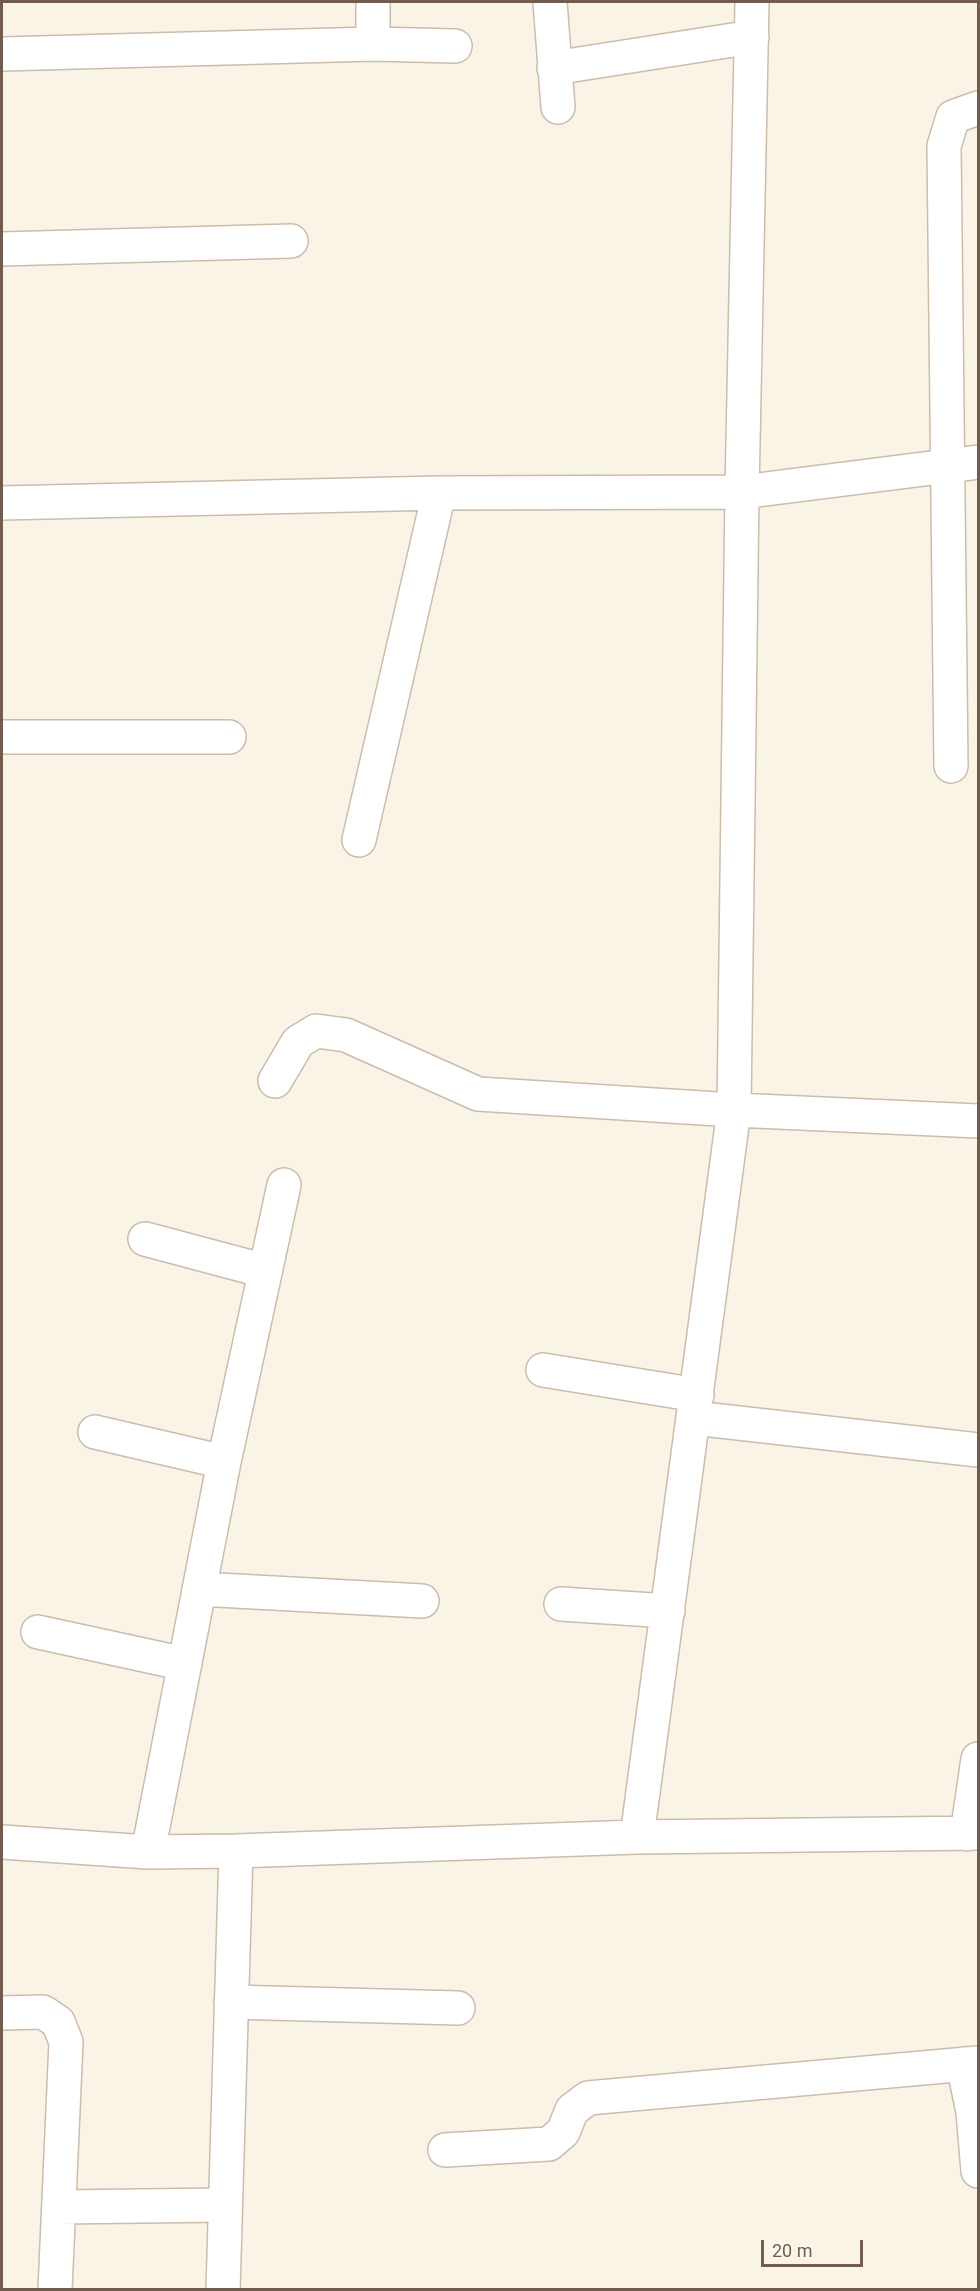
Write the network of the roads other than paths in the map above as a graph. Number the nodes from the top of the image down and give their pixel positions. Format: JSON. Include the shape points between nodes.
{"nodes":[{"id":1,"x":373,"y":2,"type":"edge"},
{"id":2,"x":550,"y":2,"type":"edge"},
{"id":3,"x":752,"y":2,"type":"edge"},
{"id":4,"x":752,"y":37,"type":"junction"},
{"id":5,"x":373,"y":44,"type":"junction"},
{"id":6,"x":455,"y":46,"type":"dead end"},
{"id":7,"x":2,"y":54,"type":"edge"},
{"id":8,"x":554,"y":68,"type":"junction"},
{"id":9,"x":558,"y":107,"type":"dead end"},
{"id":10,"x":978,"y":108,"type":"edge"},
{"id":11,"x":291,"y":241,"type":"dead end"},
{"id":12,"x":2,"y":249,"type":"edge"},
{"id":13,"x":978,"y":462,"type":"edge"},
{"id":14,"x":946,"y":464,"type":"junction"},
{"id":15,"x":742,"y":492,"type":"junction"},
{"id":16,"x":439,"y":493,"type":"junction"},
{"id":17,"x":2,"y":503,"type":"edge"},
{"id":18,"x":2,"y":737,"type":"edge"},
{"id":19,"x":229,"y":737,"type":"dead end"},
{"id":20,"x":951,"y":766,"type":"dead end"},
{"id":21,"x":359,"y":840,"type":"dead end"},
{"id":22,"x":275,"y":1081,"type":"dead end"},
{"id":23,"x":734,"y":1110,"type":"junction"},
{"id":24,"x":978,"y":1121,"type":"edge"},
{"id":25,"x":284,"y":1185,"type":"dead end"},
{"id":26,"x":145,"y":1239,"type":"dead end"},
{"id":27,"x":265,"y":1271,"type":"junction"},
{"id":28,"x":543,"y":1370,"type":"dead end"},
{"id":29,"x":695,"y":1406,"type":"junction"},
{"id":30,"x":95,"y":1432,"type":"dead end"},
{"id":31,"x":978,"y":1450,"type":"edge"},
{"id":32,"x":224,"y":1462,"type":"junction"},
{"id":33,"x":199,"y":1590,"type":"junction"},
{"id":34,"x":422,"y":1601,"type":"dead end"},
{"id":35,"x":561,"y":1604,"type":"dead end"},
{"id":36,"x":668,"y":1611,"type":"junction"},
{"id":37,"x":38,"y":1632,"type":"dead end"},
{"id":38,"x":185,"y":1664,"type":"junction"},
{"id":39,"x":978,"y":1759,"type":"edge"},
{"id":40,"x":973,"y":1833,"type":"edge"},
{"id":41,"x":637,"y":1837,"type":"junction"},
{"id":42,"x":2,"y":1842,"type":"edge"},
{"id":43,"x":236,"y":1851,"type":"junction"},
{"id":44,"x":148,"y":1852,"type":"junction"},
{"id":45,"x":231,"y":2002,"type":"junction"},
{"id":46,"x":458,"y":2008,"type":"dead end"},
{"id":47,"x":2,"y":2013,"type":"edge"},
{"id":48,"x":971,"y":2064,"type":"edge"},
{"id":49,"x":445,"y":2150,"type":"dead end"},
{"id":50,"x":978,"y":2171,"type":"edge"},
{"id":51,"x":225,"y":2205,"type":"junction"},
{"id":52,"x":59,"y":2207,"type":"junction"},
{"id":53,"x":55,"y":2289,"type":"edge"},
{"id":54,"x":223,"y":2289,"type":"edge"}],
"edges":[{"from":1,"to":5,"type":"street"},
{"from":2,"to":8,"type":"street"},
{"from":3,"to":4,"type":"street"},
{"from":4,"to":8,"type":"street"},
{"from":4,"to":15,"type":"street"},
{"from":5,"to":6,"type":"street"},
{"from":5,"to":7,"type":"street"},
{"from":8,"to":9,"type":"street"},
{"from":10,"to":14,"type":"street","via":[[953,117],[944,146]]},
{"from":11,"to":12,"type":"street"},
{"from":13,"to":14,"type":"street"},
{"from":14,"to":15,"type":"street"},
{"from":14,"to":20,"type":"street"},
{"from":15,"to":16,"type":"street"},
{"from":15,"to":23,"type":"street"},
{"from":16,"to":17,"type":"street"},
{"from":16,"to":21,"type":"street"},
{"from":18,"to":19,"type":"street"},
{"from":22,"to":23,"type":"street","via":[[298,1042],[316,1031],[346,1035],[478,1094]]},
{"from":23,"to":24,"type":"street"},
{"from":23,"to":29,"type":"street"},
{"from":25,"to":27,"type":"street"},
{"from":26,"to":27,"type":"street"},
{"from":27,"to":32,"type":"street"},
{"from":28,"to":29,"type":"street"},
{"from":29,"to":31,"type":"street"},
{"from":29,"to":36,"type":"street"},
{"from":30,"to":32,"type":"street"},
{"from":32,"to":33,"type":"street"},
{"from":33,"to":34,"type":"street"},
{"from":33,"to":38,"type":"street"},
{"from":35,"to":36,"type":"street"},
{"from":36,"to":41,"type":"street"},
{"from":37,"to":38,"type":"street"},
{"from":38,"to":44,"type":"street"},
{"from":39,"to":40,"type":"street"},
{"from":40,"to":41,"type":"street"},
{"from":41,"to":43,"type":"street"},
{"from":42,"to":44,"type":"street"},
{"from":43,"to":44,"type":"street"},
{"from":43,"to":45,"type":"street"},
{"from":45,"to":46,"type":"street"},
{"from":45,"to":51,"type":"street"},
{"from":47,"to":52,"type":"street","via":[[43,2012],[58,2022],[66,2042]]},
{"from":48,"to":49,"type":"street","via":[[588,2098],[572,2110],[563,2132],[549,2144]]},
{"from":48,"to":50,"type":"street"},
{"from":51,"to":52,"type":"street"},
{"from":51,"to":54,"type":"street"},
{"from":52,"to":53,"type":"street"}]}
